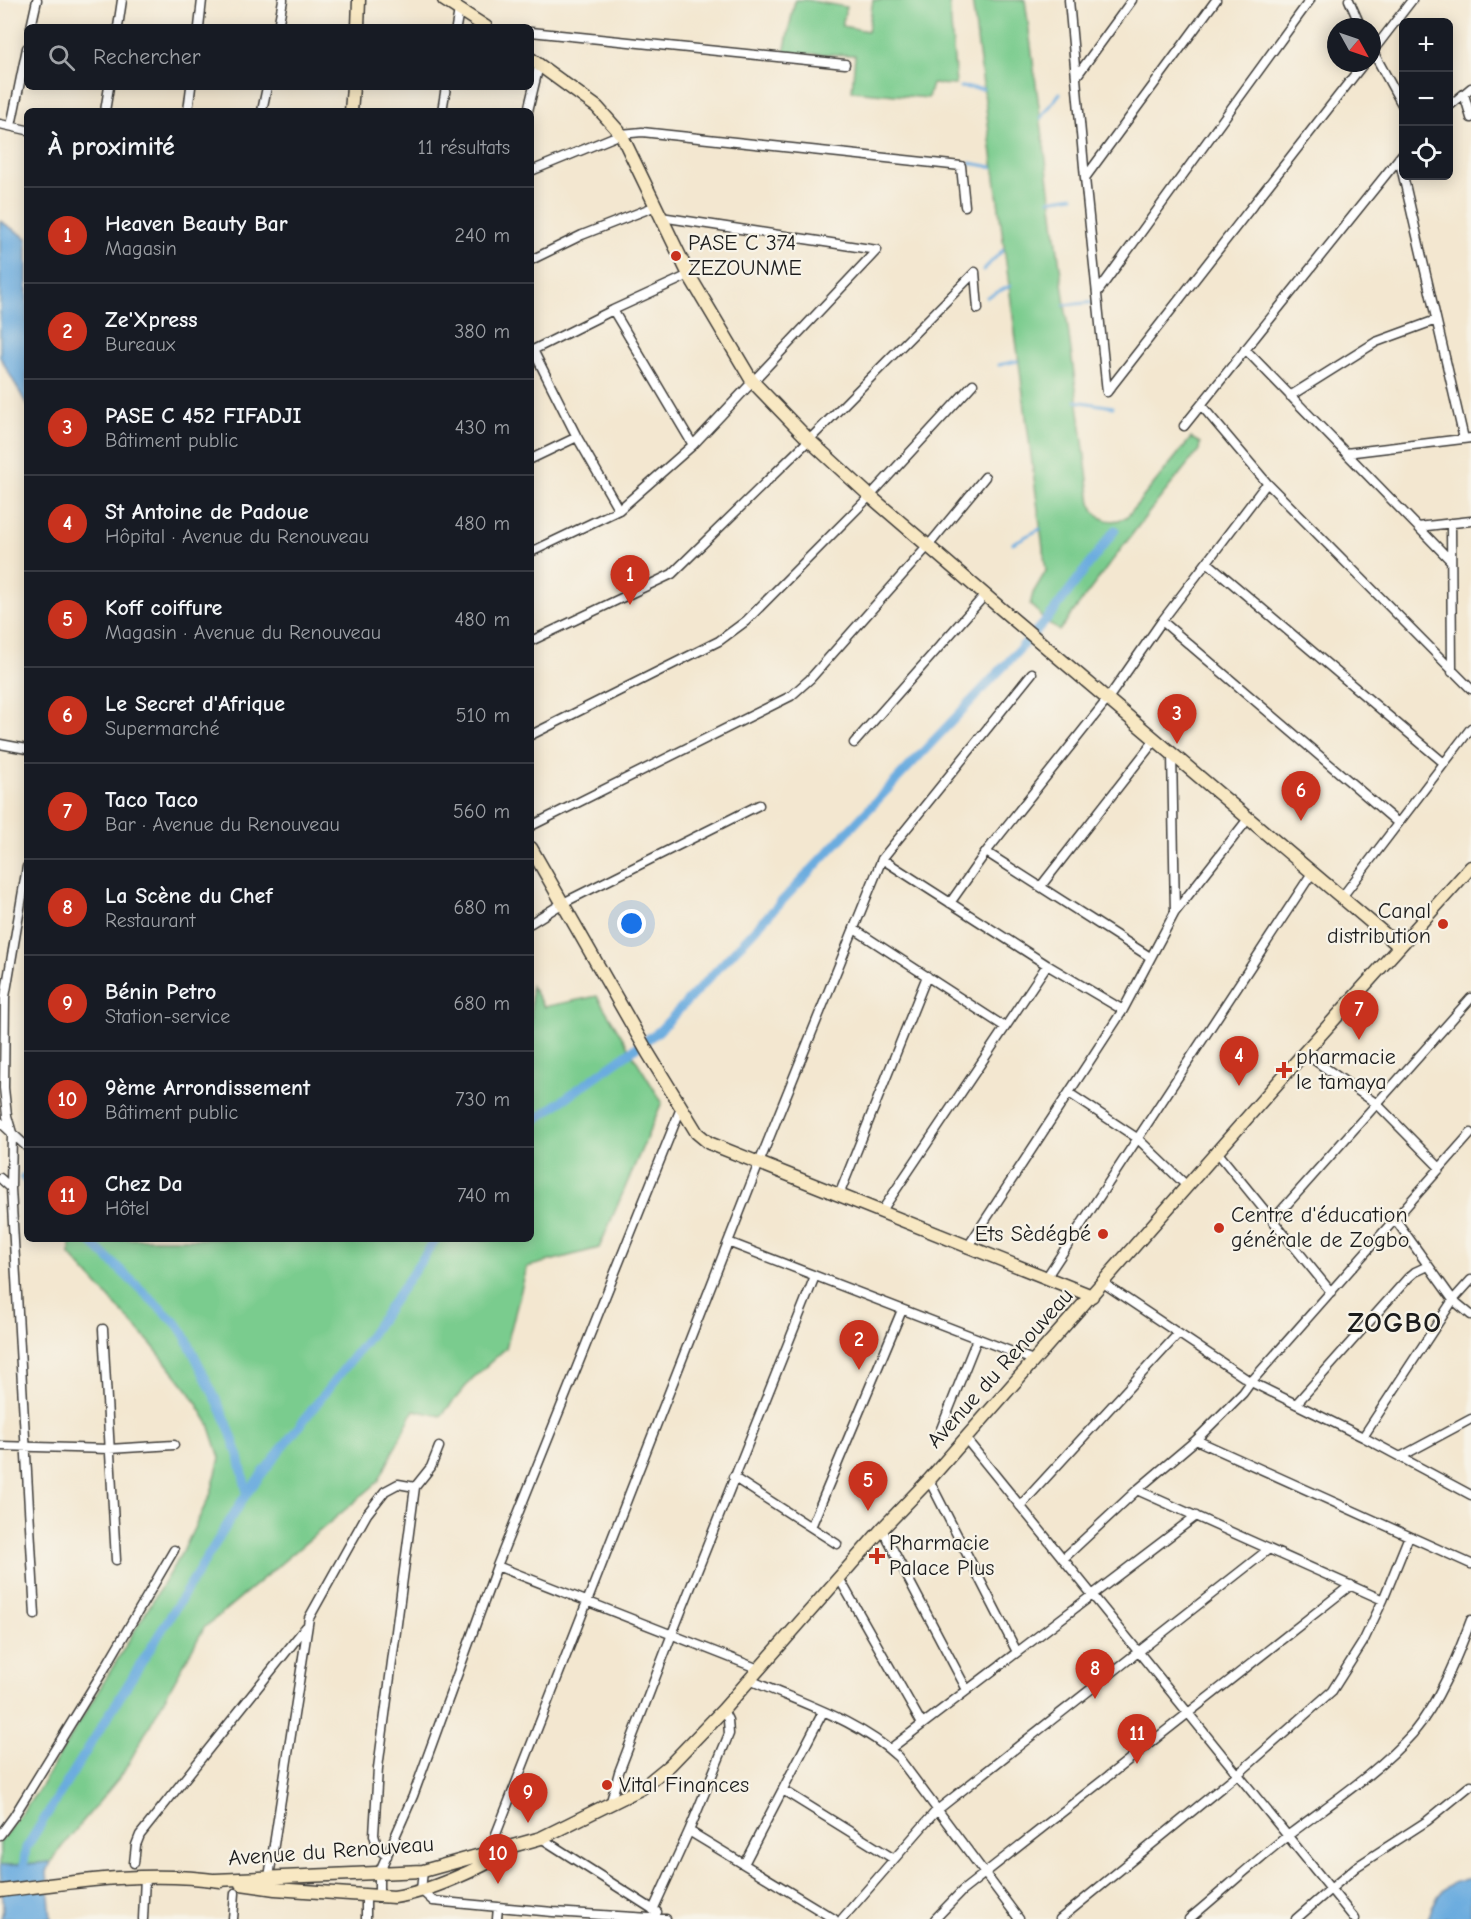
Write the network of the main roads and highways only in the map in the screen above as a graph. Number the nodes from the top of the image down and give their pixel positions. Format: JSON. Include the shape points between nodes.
{"nodes":[{"id":1,"x":359,"y":0,"type":"edge"},
{"id":2,"x":444,"y":0,"type":"edge"},
{"id":3,"x":358,"y":24,"type":"edge"},
{"id":4,"x":481,"y":24,"type":"edge"},
{"id":5,"x":535,"y":62,"type":"edge"},
{"id":6,"x":353,"y":90,"type":"edge"},
{"id":7,"x":351,"y":108,"type":"edge"},
{"id":8,"x":534,"y":853,"type":"edge"},
{"id":9,"x":1471,"y":867,"type":"edge"},
{"id":10,"x":1399,"y":946,"type":"junction"},
{"id":11,"x":1092,"y":1296,"type":"junction"},
{"id":12,"x":519,"y":1845,"type":"junction"},
{"id":13,"x":215,"y":1880,"type":"junction"},
{"id":14,"x":0,"y":1891,"type":"edge"}],
"edges":[{"from":1,"to":3,"type":"main road"},
{"from":2,"to":4,"type":"main road"},
{"from":5,"to":10,"type":"main road","via":[[597,107],[621,134],[689,275],[752,381],[809,440],[1013,620]]},
{"from":6,"to":7,"type":"main road"},
{"from":8,"to":11,"type":"main road","via":[[639,1038],[702,1138]]},
{"from":9,"to":10,"type":"main road","name":"Avenue du Renouveau"},
{"from":10,"to":11,"type":"main road","name":"Avenue du Renouveau"},
{"from":11,"to":12,"type":"main road","name":"Avenue du Renouveau","via":[[723,1710],[656,1778],[610,1805]]},
{"from":12,"to":13,"type":"main road","name":"Avenue du Renouveau","via":[[423,1870]]},
{"from":12,"to":13,"type":"main road","name":"Avenue du Renouveau","via":[[477,1868],[408,1895],[274,1889]]},
{"from":13,"to":14,"type":"main road","name":"Avenue du Renouveau","via":[[96,1878]]}]}
